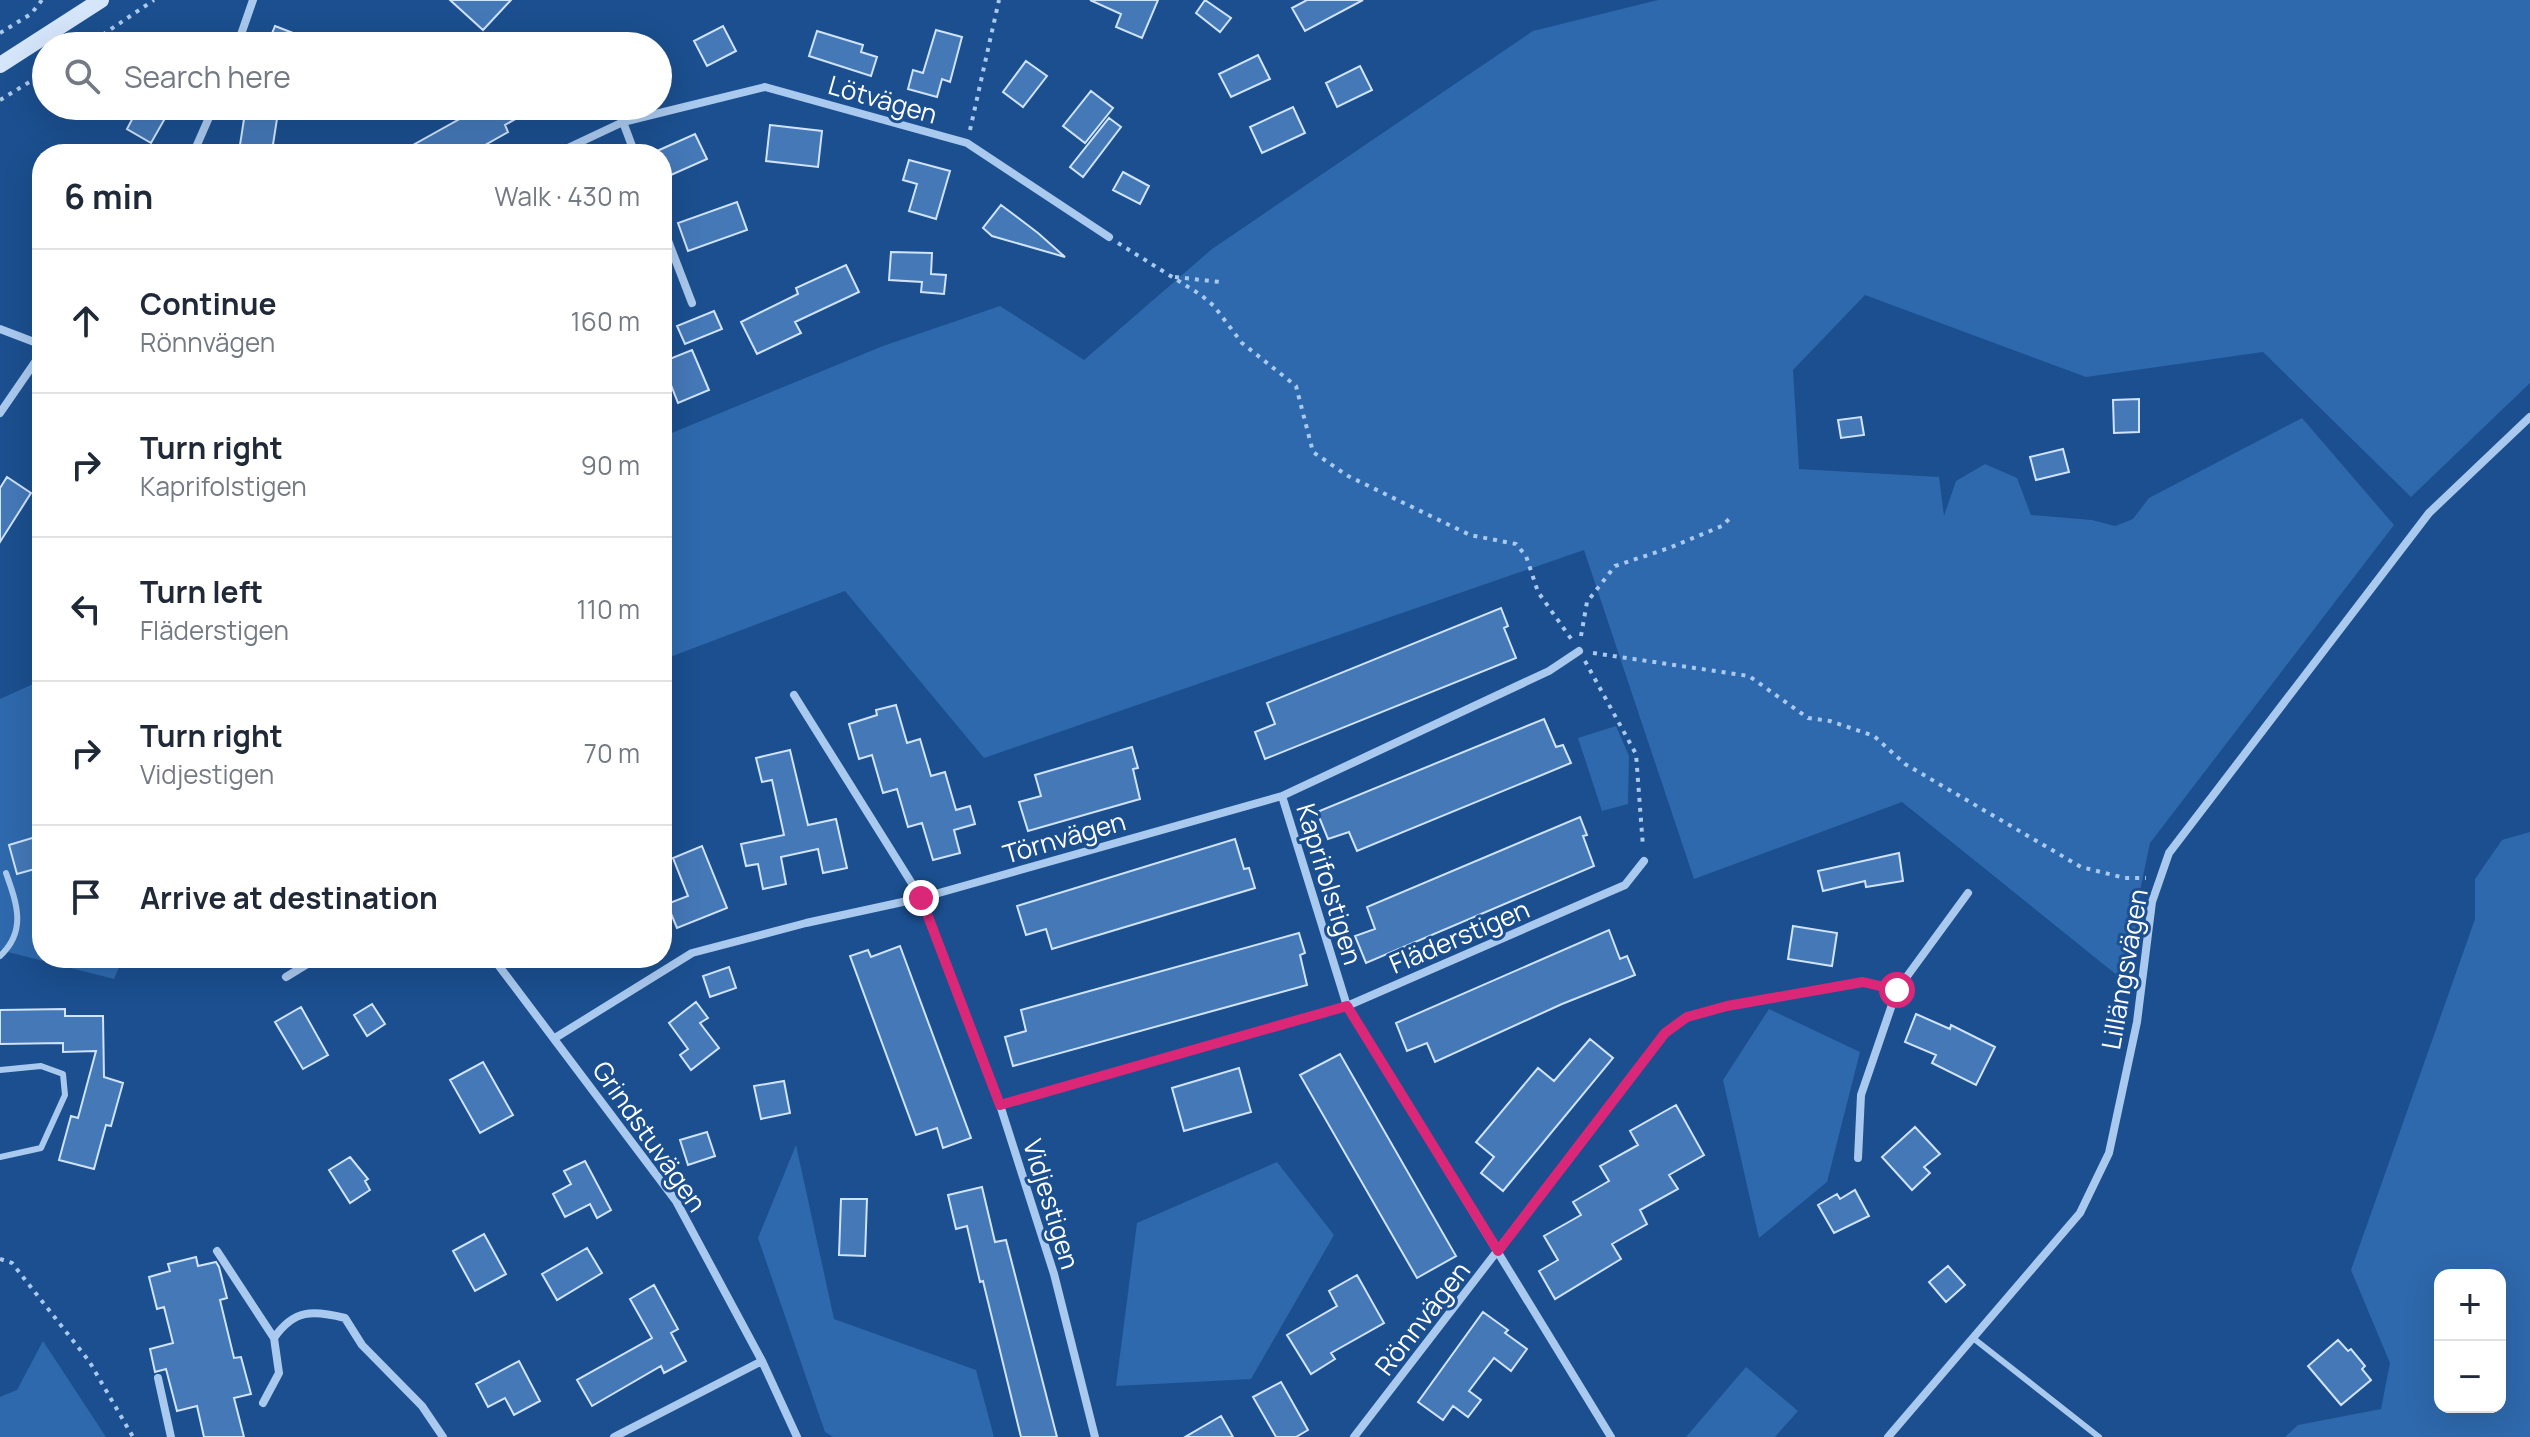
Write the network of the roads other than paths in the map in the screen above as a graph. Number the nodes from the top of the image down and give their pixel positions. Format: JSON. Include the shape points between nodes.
{"nodes":[{"id":1,"x":101,"y":0,"type":"edge"},
{"id":2,"x":253,"y":0,"type":"edge"},
{"id":3,"x":51,"y":32,"type":"edge"},
{"id":4,"x":242,"y":32,"type":"edge"},
{"id":5,"x":32,"y":44,"type":"edge"},
{"id":6,"x":0,"y":65,"type":"edge"},
{"id":7,"x":672,"y":110,"type":"edge"},
{"id":8,"x":208,"y":120,"type":"edge"},
{"id":9,"x":631,"y":120,"type":"edge"},
{"id":10,"x":623,"y":122,"type":"junction"},
{"id":11,"x":197,"y":144,"type":"edge"},
{"id":12,"x":576,"y":144,"type":"edge"},
{"id":13,"x":631,"y":144,"type":"edge"},
{"id":14,"x":1109,"y":237,"type":"road end"},
{"id":15,"x":672,"y":251,"type":"edge"},
{"id":16,"x":692,"y":303,"type":"dead end"},
{"id":17,"x":0,"y":329,"type":"edge"},
{"id":18,"x":32,"y":341,"type":"edge"},
{"id":19,"x":32,"y":367,"type":"edge"},
{"id":20,"x":0,"y":413,"type":"edge"},
{"id":21,"x":2530,"y":417,"type":"edge"},
{"id":22,"x":1579,"y":651,"type":"road end"},
{"id":23,"x":794,"y":695,"type":"dead end"},
{"id":24,"x":1282,"y":796,"type":"junction"},
{"id":25,"x":1644,"y":861,"type":"road end"},
{"id":26,"x":6,"y":873,"type":"dead end"},
{"id":27,"x":1968,"y":893,"type":"dead end"},
{"id":28,"x":921,"y":898,"type":"junction"},
{"id":29,"x":0,"y":956,"type":"edge"},
{"id":30,"x":672,"y":965,"type":"edge"},
{"id":31,"x":301,"y":968,"type":"edge"},
{"id":32,"x":501,"y":968,"type":"edge"},
{"id":33,"x":668,"y":968,"type":"edge"},
{"id":34,"x":286,"y":977,"type":"dead end"},
{"id":35,"x":1897,"y":990,"type":"junction"},
{"id":36,"x":1347,"y":1006,"type":"junction"},
{"id":37,"x":555,"y":1038,"type":"junction"},
{"id":38,"x":0,"y":1070,"type":"edge"},
{"id":39,"x":1000,"y":1105,"type":"junction"},
{"id":40,"x":0,"y":1157,"type":"edge"},
{"id":41,"x":1858,"y":1158,"type":"dead end"},
{"id":42,"x":217,"y":1251,"type":"dead end"},
{"id":43,"x":1498,"y":1251,"type":"junction"},
{"id":44,"x":274,"y":1338,"type":"junction"},
{"id":45,"x":1973,"y":1338,"type":"junction"},
{"id":46,"x":762,"y":1361,"type":"junction"},
{"id":47,"x":158,"y":1378,"type":"dead end"},
{"id":48,"x":263,"y":1403,"type":"dead end"},
{"id":49,"x":171,"y":1437,"type":"edge"},
{"id":50,"x":443,"y":1437,"type":"edge"},
{"id":51,"x":614,"y":1437,"type":"edge"},
{"id":52,"x":797,"y":1437,"type":"edge"},
{"id":53,"x":1095,"y":1437,"type":"edge"},
{"id":54,"x":1354,"y":1437,"type":"edge"},
{"id":55,"x":1611,"y":1437,"type":"edge"},
{"id":56,"x":1888,"y":1437,"type":"edge"},
{"id":57,"x":2099,"y":1437,"type":"edge"}],
"edges":[{"from":1,"to":3,"type":"main road"},
{"from":2,"to":4,"type":"street"},
{"from":5,"to":6,"type":"main road"},
{"from":7,"to":14,"type":"street","name":"Lötvägen","via":[[765,87],[967,143]]},
{"from":8,"to":11,"type":"street"},
{"from":9,"to":10,"type":"street","name":"Lötvägen"},
{"from":10,"to":12,"type":"street","name":"Lötvägen"},
{"from":10,"to":13,"type":"street"},
{"from":15,"to":16,"type":"street"},
{"from":17,"to":18,"type":"street"},
{"from":19,"to":20,"type":"street"},
{"from":21,"to":45,"type":"street","name":"Lillängsvägen","via":[[2429,513],[2169,853],[2152,902],[2137,1022],[2109,1153],[2080,1213]]},
{"from":22,"to":24,"type":"street","name":"Törnvägen","via":[[1549,671]]},
{"from":23,"to":28,"type":"street","name":"Vidjestigen"},
{"from":24,"to":28,"type":"street","name":"Törnvägen"},
{"from":24,"to":36,"type":"street","name":"Kaprifolstigen"},
{"from":25,"to":36,"type":"street","name":"Fläderstigen","via":[[1625,885]]},
{"from":26,"to":29,"type":"lane","via":[[19,907],[17,933]]},
{"from":27,"to":35,"type":"street"},
{"from":28,"to":30,"type":"street","name":"Törnvägen","via":[[692,953]]},
{"from":28,"to":39,"type":"street","name":"Vidjestigen"},
{"from":31,"to":34,"type":"street"},
{"from":32,"to":37,"type":"street","name":"Grindstuvägen"},
{"from":33,"to":37,"type":"street","name":"Törnvägen"},
{"from":35,"to":41,"type":"street","via":[[1861,1095]]},
{"from":35,"to":43,"type":"street","name":"Rönnvägen","via":[[1863,982],[1687,1017],[1665,1033]]},
{"from":36,"to":39,"type":"street","name":"Fläderstigen"},
{"from":36,"to":43,"type":"street","name":"Kaprifolstigen"},
{"from":37,"to":46,"type":"street","name":"Grindstuvägen","via":[[676,1201]]},
{"from":38,"to":40,"type":"lane","via":[[41,1066],[63,1074],[65,1095],[41,1148]]},
{"from":39,"to":53,"type":"street","name":"Vidjestigen","via":[[1054,1274]]},
{"from":42,"to":44,"type":"street"},
{"from":43,"to":54,"type":"street","name":"Rönnvägen"},
{"from":43,"to":55,"type":"street","name":"Kaprifolstigen"},
{"from":44,"to":48,"type":"street","via":[[279,1373]]},
{"from":44,"to":50,"type":"street","via":[[285,1322],[307,1312],[345,1318],[362,1345],[422,1406]]},
{"from":45,"to":56,"type":"street","name":"Lillängsvägen"},
{"from":45,"to":57,"type":"lane"},
{"from":46,"to":51,"type":"street"},
{"from":46,"to":52,"type":"street","name":"Grindstuvägen"},
{"from":47,"to":49,"type":"street"}]}
